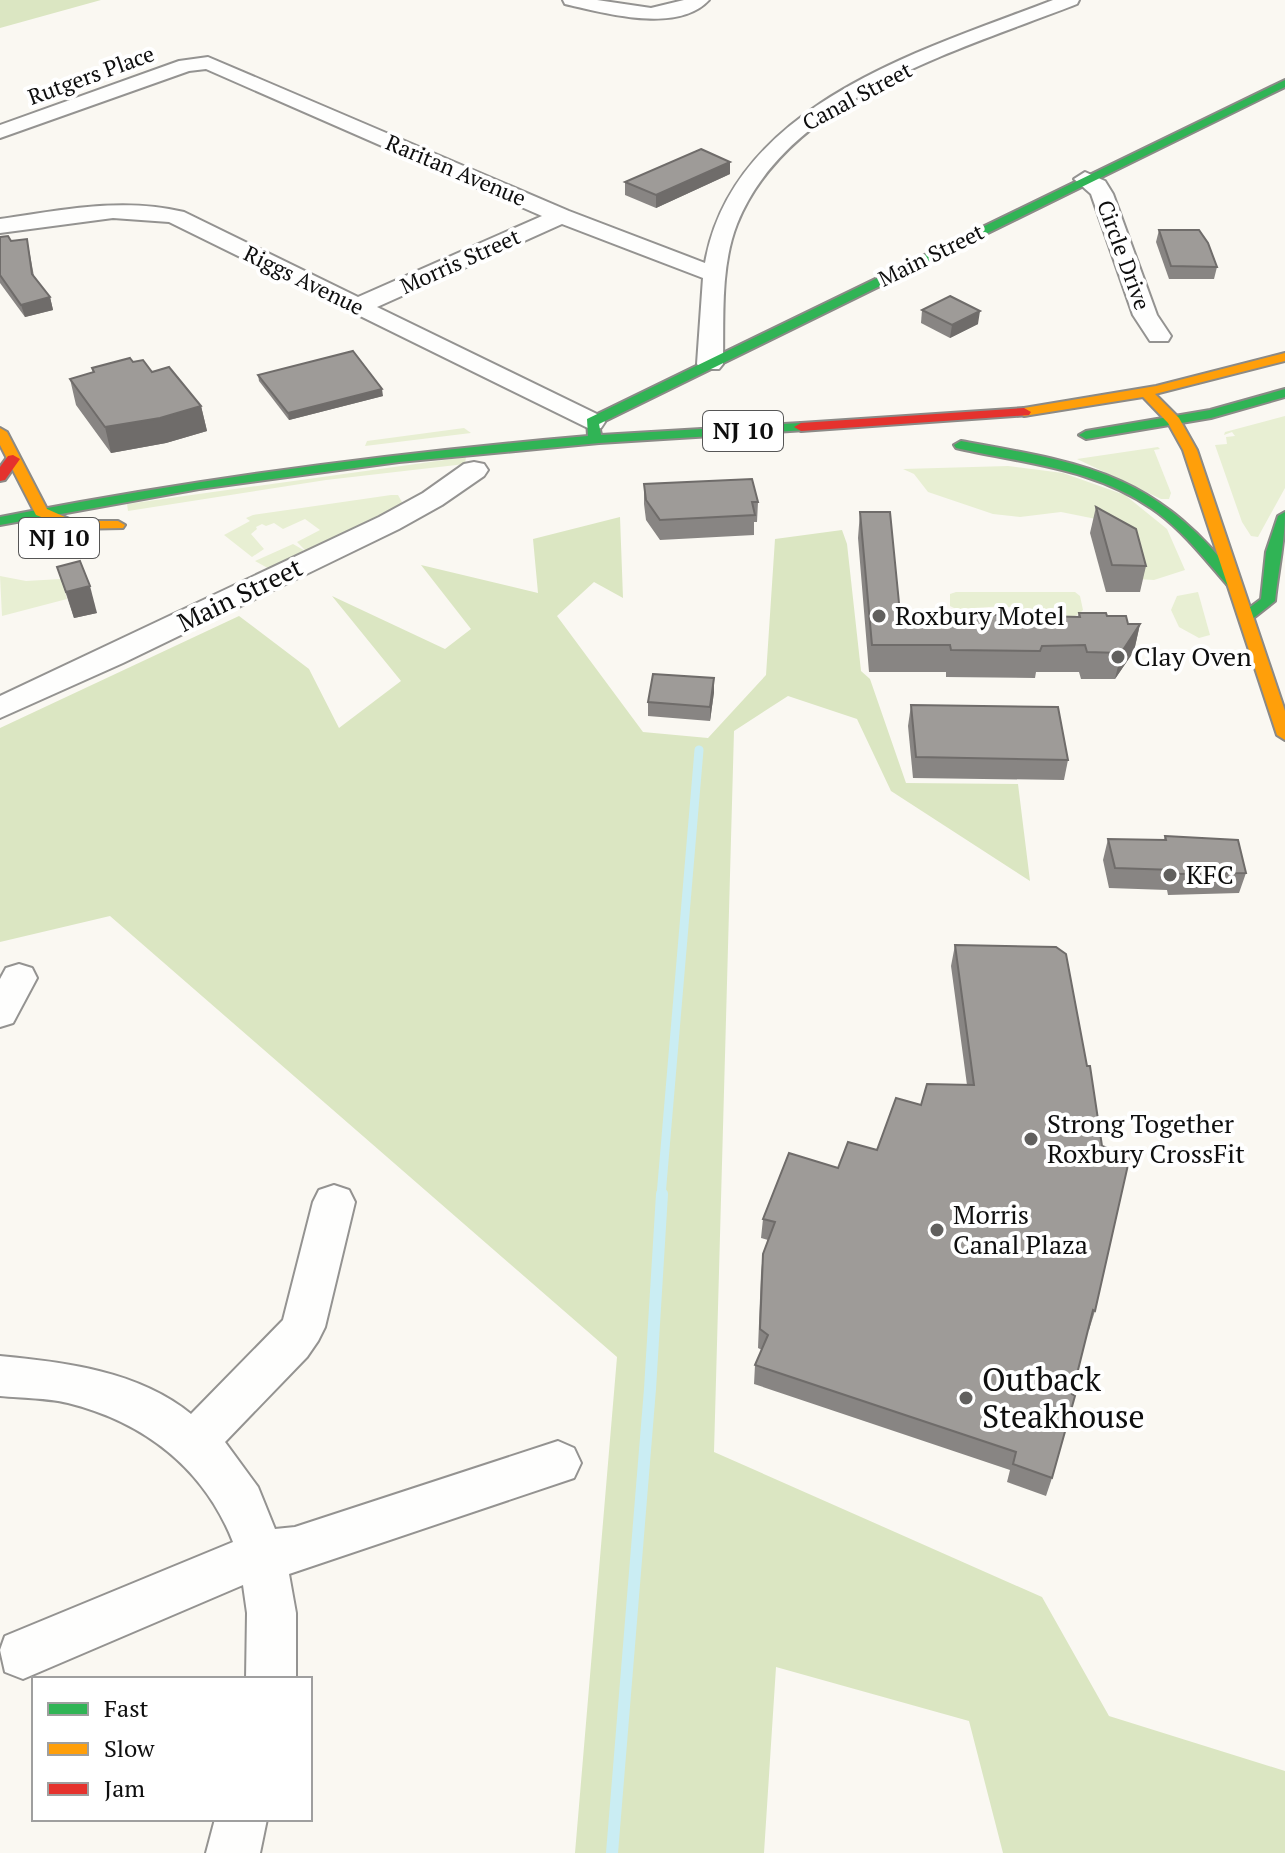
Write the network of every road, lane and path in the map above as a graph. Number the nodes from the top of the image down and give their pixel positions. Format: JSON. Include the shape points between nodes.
{"nodes":[{"id":1,"x":572,"y":0,"type":"edge"},
{"id":2,"x":700,"y":0,"type":"edge"},
{"id":3,"x":1070,"y":0,"type":"edge"},
{"id":4,"x":199,"y":62,"type":"joint"},
{"id":5,"x":1285,"y":83,"type":"edge"},
{"id":6,"x":0,"y":132,"type":"edge"},
{"id":7,"x":1085,"y":179,"type":"junction"},
{"id":8,"x":561,"y":216,"type":"junction"},
{"id":9,"x":0,"y":226,"type":"edge"},
{"id":10,"x":715,"y":275,"type":"junction"},
{"id":11,"x":359,"y":306,"type":"junction"},
{"id":12,"x":1159,"y":336,"type":"dead end"},
{"id":13,"x":1285,"y":357,"type":"edge"},
{"id":14,"x":710,"y":364,"type":"junction"},
{"id":15,"x":1285,"y":393,"type":"edge"},
{"id":16,"x":1148,"y":394,"type":"junction"},
{"id":17,"x":1174,"y":421,"type":"junction"},
{"id":18,"x":593,"y":430,"type":"junction"},
{"id":19,"x":0,"y":432,"type":"edge"},
{"id":20,"x":1064,"y":437,"type":"dead end"},
{"id":21,"x":1036,"y":440,"type":"dead end"},
{"id":22,"x":13,"y":459,"type":"junction"},
{"id":23,"x":481,"y":470,"type":"joint"},
{"id":24,"x":443,"y":474,"type":"dead end"},
{"id":25,"x":0,"y":477,"type":"edge"},
{"id":26,"x":41,"y":512,"type":"junction"},
{"id":27,"x":1285,"y":516,"type":"edge"},
{"id":28,"x":0,"y":521,"type":"edge"},
{"id":29,"x":0,"y":535,"type":"edge"},
{"id":30,"x":56,"y":539,"type":"dead end"},
{"id":31,"x":1235,"y":585,"type":"junction"},
{"id":32,"x":1246,"y":617,"type":"junction"},
{"id":33,"x":0,"y":708,"type":"edge"},
{"id":34,"x":1285,"y":735,"type":"edge"},
{"id":35,"x":19,"y":978,"type":"dead end"},
{"id":36,"x":0,"y":1013,"type":"edge"},
{"id":37,"x":334,"y":1202,"type":"dead end"},
{"id":38,"x":0,"y":1376,"type":"edge"},
{"id":39,"x":194,"y":1442,"type":"junction"},
{"id":40,"x":558,"y":1463,"type":"dead end"},
{"id":41,"x":262,"y":1553,"type":"junction"},
{"id":42,"x":23,"y":1654,"type":"dead end"},
{"id":43,"x":271,"y":1677,"type":"edge"},
{"id":44,"x":241,"y":1821,"type":"edge"},
{"id":45,"x":233,"y":1853,"type":"edge"}],
"edges":[{"from":1,"to":2,"type":"street","via":[[656,14]]},
{"from":3,"to":10,"type":"street","name":"Canal Street","via":[[929,57],[809,118],[781,142],[735,202]]},
{"from":4,"to":6,"type":"street","name":"Rutgers Place"},
{"from":4,"to":8,"type":"street","name":"Raritan Avenue"},
{"from":5,"to":7,"type":"main road","name":"Main Street"},
{"from":7,"to":12,"type":"street","name":"Circle Drive","via":[[1102,194],[1145,315]]},
{"from":7,"to":14,"type":"main road","name":"Main Street"},
{"from":8,"to":10,"type":"street","name":"Raritan Avenue"},
{"from":8,"to":11,"type":"street","name":"Morris Street"},
{"from":9,"to":11,"type":"street","name":"Riggs Avenue","via":[[162,212]]},
{"from":10,"to":14,"type":"street","name":"Canal Street"},
{"from":11,"to":18,"type":"street","name":"Riggs Avenue"},
{"from":13,"to":16,"type":"main road"},
{"from":14,"to":18,"type":"main road","name":"Main Street"},
{"from":15,"to":17,"type":"main road"},
{"from":16,"to":17,"type":"main road"},
{"from":16,"to":18,"type":"main road","number":"NJ 10","via":[[970,420]]},
{"from":17,"to":20,"type":"main road"},
{"from":17,"to":31,"type":"main road","via":[[1190,450]]},
{"from":18,"to":26,"type":"main road","number":"NJ 10","via":[[308,465]]},
{"from":19,"to":22,"type":"main road"},
{"from":21,"to":31,"type":"main road","via":[[955,445],[1079,470],[1126,488],[1172,517]]},
{"from":22,"to":25,"type":"main road"},
{"from":22,"to":26,"type":"main road"},
{"from":23,"to":24,"type":"main road"},
{"from":23,"to":33,"type":"street","name":"Main Street","via":[[390,522],[174,629]]},
{"from":26,"to":28,"type":"main road","number":"NJ 10"},
{"from":26,"to":29,"type":"main road","via":[[39,521],[29,527]]},
{"from":26,"to":30,"type":"main road","number":"NJ 10","via":[[72,525],[125,524]]},
{"from":27,"to":32,"type":"main road","via":[[1273,552],[1268,601]]},
{"from":31,"to":32,"type":"main road"},
{"from":32,"to":34,"type":"main road"},
{"from":35,"to":36,"type":"street"},
{"from":37,"to":39,"type":"street","via":[[303,1327]]},
{"from":38,"to":39,"type":"street","via":[[83,1384],[133,1401]]},
{"from":39,"to":41,"type":"street","via":[[235,1489]]},
{"from":40,"to":41,"type":"street","via":[[295,1550]]},
{"from":41,"to":42,"type":"street"},
{"from":41,"to":43,"type":"street","via":[[274,1639]]},
{"from":44,"to":45,"type":"street"}]}
